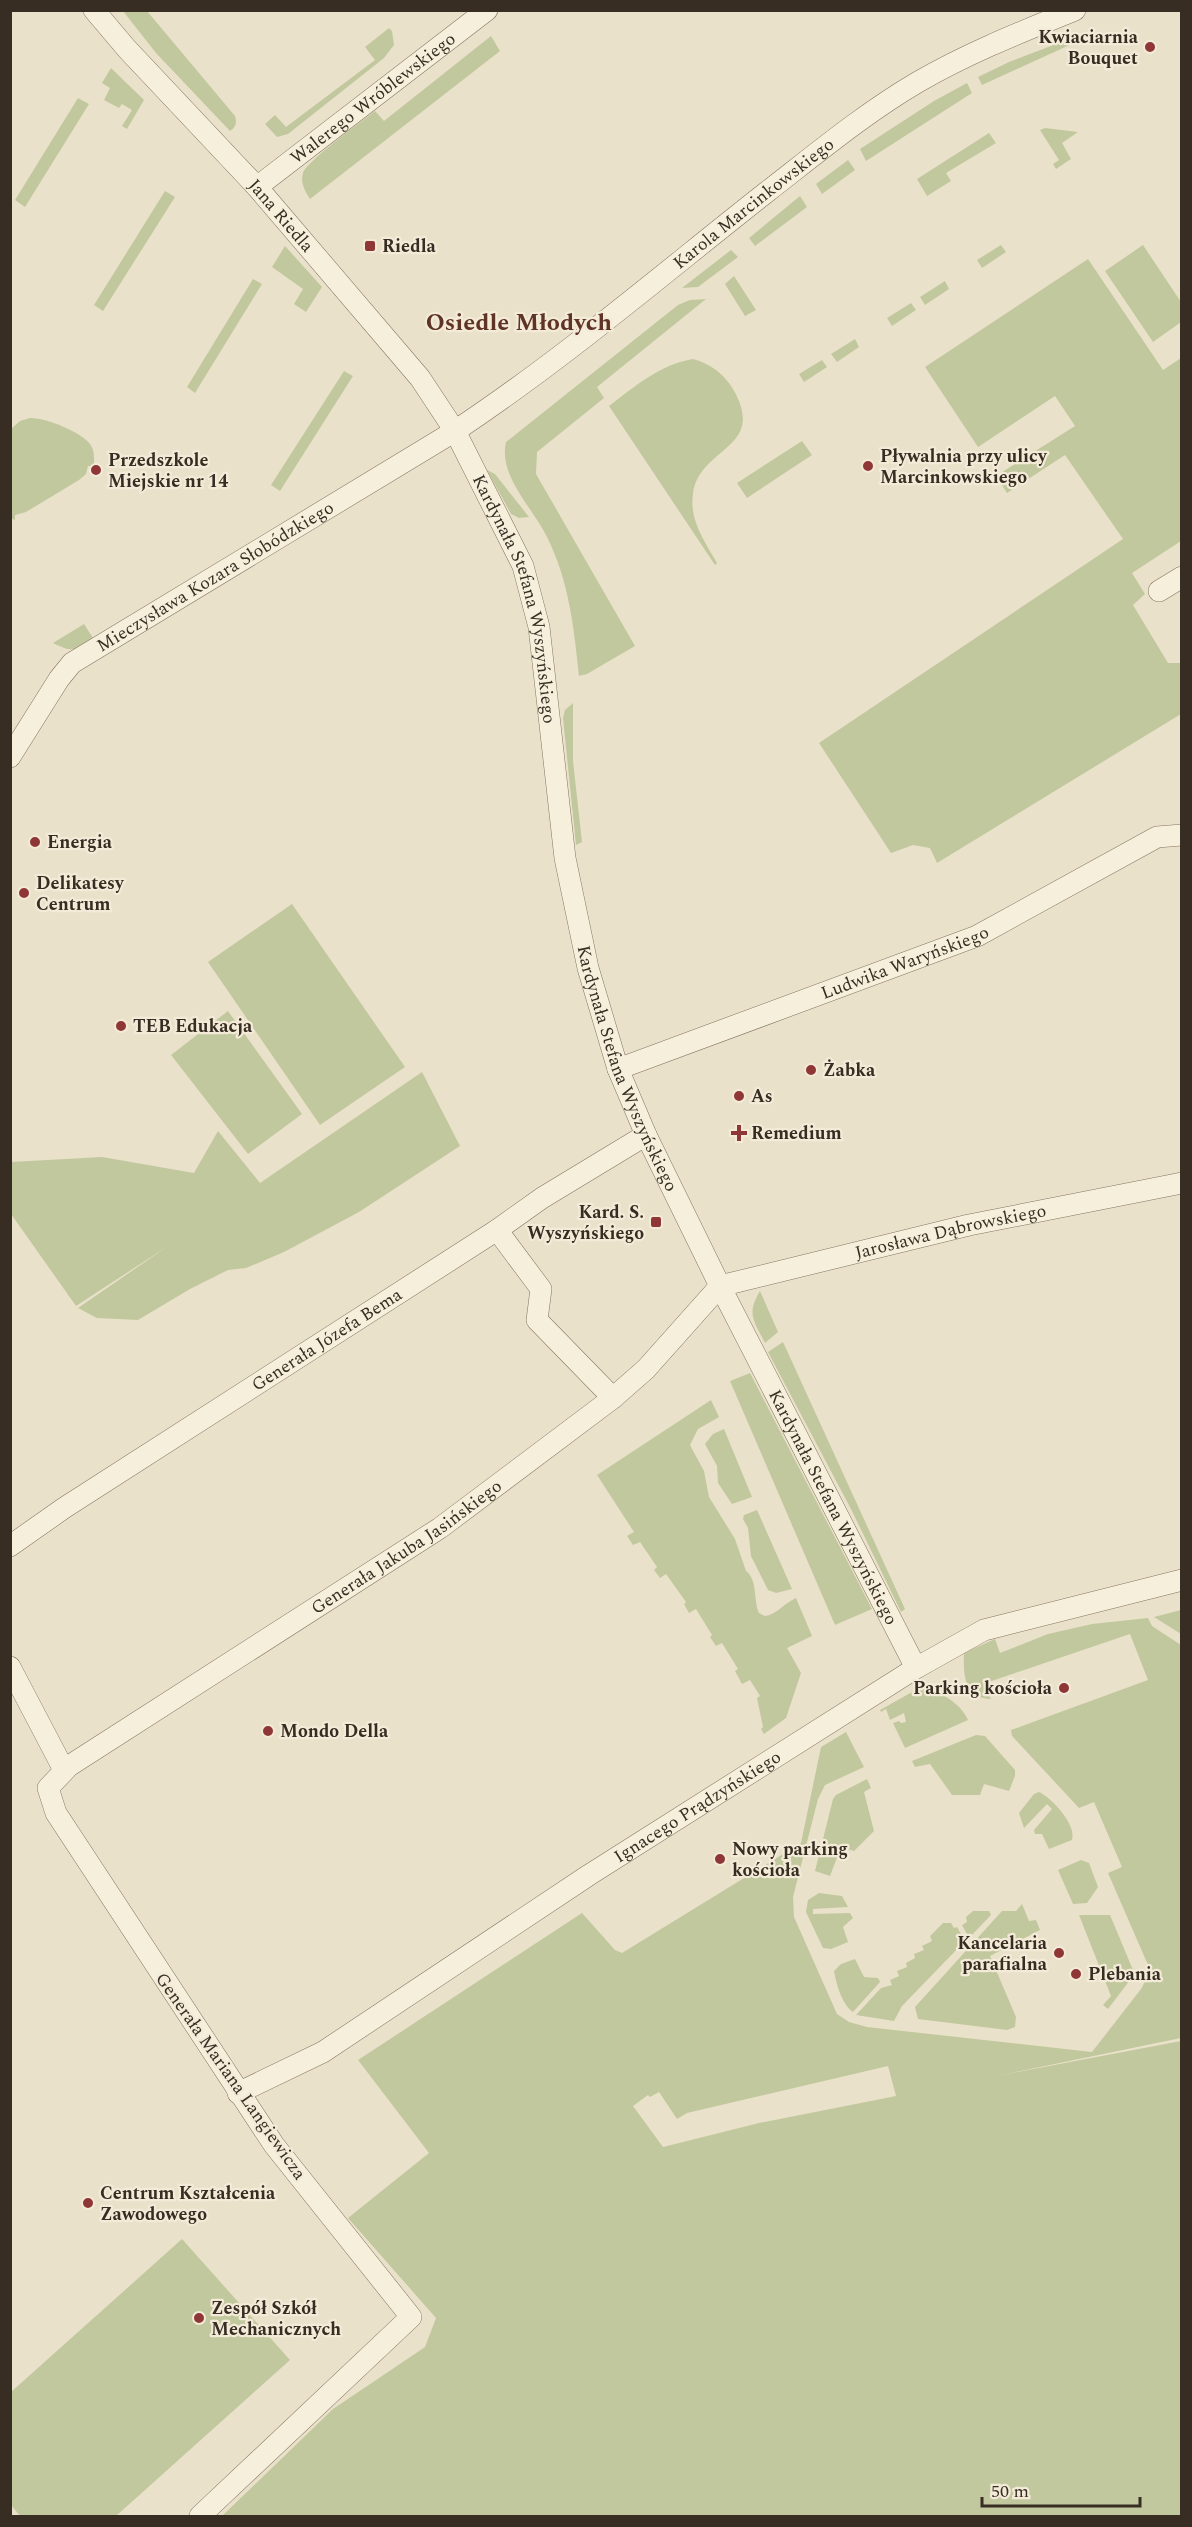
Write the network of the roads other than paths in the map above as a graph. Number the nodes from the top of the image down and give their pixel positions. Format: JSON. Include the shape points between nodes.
{"nodes":[{"id":1,"x":94,"y":10,"type":"edge"},
{"id":2,"x":487,"y":10,"type":"edge"},
{"id":3,"x":1075,"y":10,"type":"edge"},
{"id":4,"x":258,"y":187,"type":"junction"},
{"id":5,"x":455,"y":431,"type":"junction"},
{"id":6,"x":1182,"y":577,"type":"edge"},
{"id":7,"x":1159,"y":591,"type":"dead end"},
{"id":8,"x":10,"y":757,"type":"edge"},
{"id":9,"x":1182,"y":835,"type":"edge"},
{"id":10,"x":618,"y":1069,"type":"junction"},
{"id":11,"x":646,"y":1135,"type":"junction"},
{"id":12,"x":1182,"y":1183,"type":"edge"},
{"id":13,"x":497,"y":1230,"type":"junction"},
{"id":14,"x":720,"y":1286,"type":"junction"},
{"id":15,"x":613,"y":1398,"type":"junction"},
{"id":16,"x":10,"y":1546,"type":"edge"},
{"id":17,"x":1182,"y":1580,"type":"edge"},
{"id":18,"x":10,"y":1667,"type":"edge"},
{"id":19,"x":916,"y":1668,"type":"junction"},
{"id":20,"x":64,"y":1770,"type":"junction"},
{"id":21,"x":238,"y":2093,"type":"junction"},
{"id":22,"x":200,"y":2517,"type":"edge"}],
"edges":[{"from":1,"to":4,"type":"street","name":"Jana Riedla"},
{"from":2,"to":4,"type":"street","name":"Walerego Wróblewskiego"},
{"from":3,"to":5,"type":"street","name":"Karola Marcinkowskiego","via":[[982,48],[885,104],[839,136],[593,332]]},
{"from":4,"to":5,"type":"street","name":"Jana Riedla","via":[[420,378]]},
{"from":5,"to":8,"type":"street","name":"Mieczysława Kozara Słobódzkiego","via":[[72,663]]},
{"from":5,"to":10,"type":"street","name":"Kardynała Stefana Wyszyńskiego","via":[[523,566],[539,627],[566,858],[588,968]]},
{"from":6,"to":7,"type":"street"},
{"from":9,"to":10,"type":"street","name":"Ludwika Waryńskiego","via":[[1156,837],[977,936]]},
{"from":10,"to":11,"type":"street","name":"Kardynała Stefana Wyszyńskiego"},
{"from":11,"to":13,"type":"street","name":"Generała Józefa Bema"},
{"from":11,"to":14,"type":"street","name":"Kardynała Stefana Wyszyńskiego"},
{"from":12,"to":14,"type":"street","name":"Jarosława Dąbrowskiego","via":[[969,1225]]},
{"from":13,"to":15,"type":"street","via":[[541,1289],[537,1320]]},
{"from":13,"to":16,"type":"street","name":"Generała Józefa Bema"},
{"from":14,"to":15,"type":"street","name":"Generała Jakuba Jasińskiego","via":[[646,1369]]},
{"from":14,"to":19,"type":"street","name":"Kardynała Stefana Wyszyńskiego"},
{"from":15,"to":20,"type":"street","name":"Generała Jakuba Jasińskiego","via":[[440,1528]]},
{"from":17,"to":19,"type":"street","name":"Ignacego Prądzyńskiego","via":[[984,1630]]},
{"from":18,"to":20,"type":"street"},
{"from":19,"to":21,"type":"street","name":"Ignacego Prądzyńskiego","via":[[589,1875],[323,2052]]},
{"from":20,"to":21,"type":"street","name":"Generała Mariana Langiewicza","via":[[48,1788],[56,1812]]},
{"from":21,"to":22,"type":"street","name":"Generała Mariana Langiewicza","via":[[274,2145],[411,2317]]}]}
